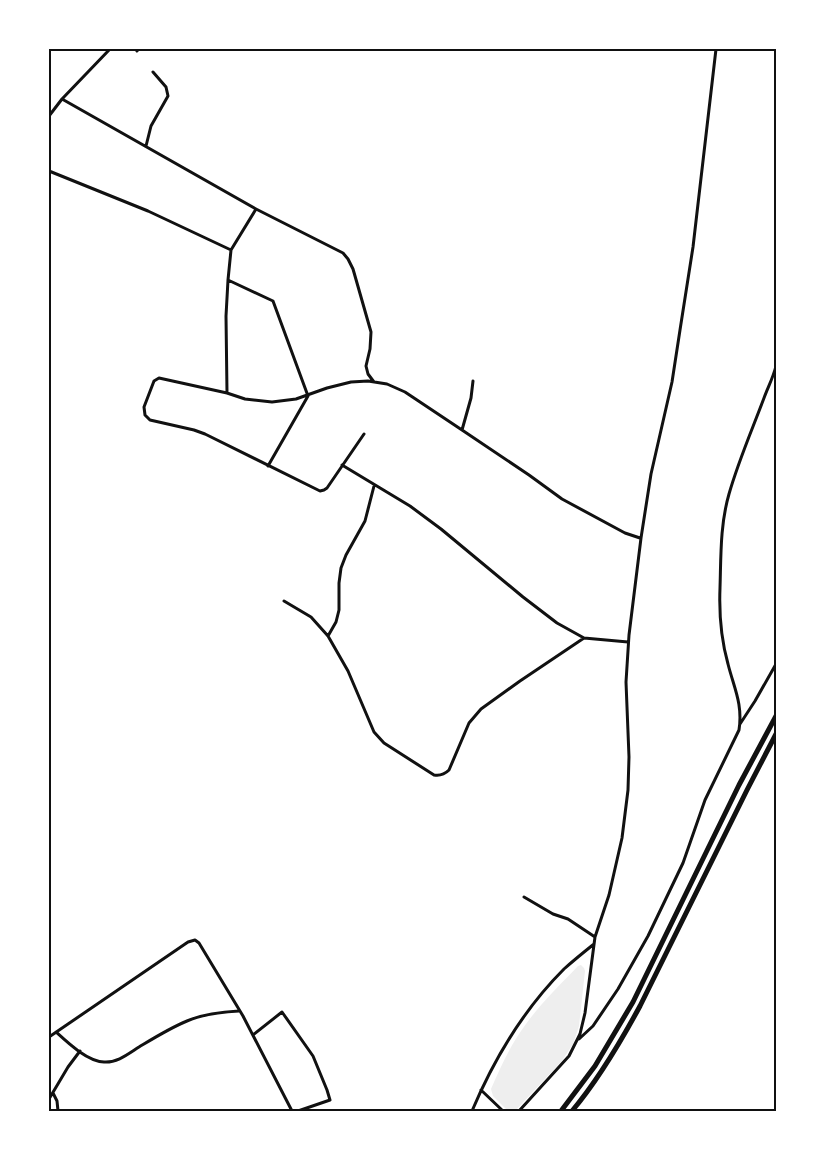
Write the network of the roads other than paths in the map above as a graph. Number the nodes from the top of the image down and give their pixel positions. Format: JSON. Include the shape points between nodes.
{"nodes":[{"id":1,"x":110,"y":49,"type":"edge"},
{"id":2,"x":716,"y":49,"type":"edge"},
{"id":3,"x":152,"y":72,"type":"dead end"},
{"id":4,"x":62,"y":99,"type":"junction"},
{"id":5,"x":49,"y":116,"type":"edge"},
{"id":6,"x":146,"y":146,"type":"junction"},
{"id":7,"x":49,"y":171,"type":"edge"},
{"id":8,"x":256,"y":209,"type":"junction"},
{"id":9,"x":232,"y":250,"type":"junction"},
{"id":10,"x":228,"y":280,"type":"junction"},
{"id":11,"x":776,"y":366,"type":"edge"},
{"id":12,"x":473,"y":381,"type":"dead end"},
{"id":13,"x":374,"y":382,"type":"junction"},
{"id":14,"x":227,"y":393,"type":"junction"},
{"id":15,"x":308,"y":396,"type":"junction"},
{"id":16,"x":462,"y":430,"type":"junction"},
{"id":17,"x":364,"y":434,"type":"dead end"},
{"id":18,"x":342,"y":465,"type":"junction"},
{"id":19,"x":268,"y":466,"type":"junction"},
{"id":20,"x":374,"y":486,"type":"junction"},
{"id":21,"x":640,"y":538,"type":"junction"},
{"id":22,"x":284,"y":601,"type":"dead end"},
{"id":23,"x":328,"y":636,"type":"junction"},
{"id":24,"x":584,"y":638,"type":"junction"},
{"id":25,"x":628,"y":642,"type":"junction"},
{"id":26,"x":776,"y":664,"type":"edge"},
{"id":27,"x":776,"y":716,"type":"edge"},
{"id":28,"x":740,"y":724,"type":"junction"},
{"id":29,"x":776,"y":734,"type":"edge"},
{"id":30,"x":524,"y":898,"type":"dead end"},
{"id":31,"x":595,"y":937,"type":"junction"},
{"id":32,"x":595,"y":943,"type":"junction"},
{"id":33,"x":239,"y":1010,"type":"junction"},
{"id":34,"x":56,"y":1032,"type":"junction"},
{"id":35,"x":253,"y":1035,"type":"junction"},
{"id":36,"x":49,"y":1037,"type":"edge"},
{"id":37,"x":577,"y":1041,"type":"junction"},
{"id":38,"x":80,"y":1052,"type":"junction"},
{"id":39,"x":481,"y":1090,"type":"junction"},
{"id":40,"x":53,"y":1093,"type":"junction"},
{"id":41,"x":49,"y":1099,"type":"edge"},
{"id":42,"x":58,"y":1111,"type":"edge"},
{"id":43,"x":292,"y":1111,"type":"edge"},
{"id":44,"x":298,"y":1111,"type":"edge"},
{"id":45,"x":472,"y":1111,"type":"edge"},
{"id":46,"x":503,"y":1111,"type":"edge"},
{"id":47,"x":519,"y":1111,"type":"edge"},
{"id":48,"x":561,"y":1111,"type":"edge"},
{"id":49,"x":572,"y":1111,"type":"edge"}],
"edges":[{"from":1,"to":4,"type":"street"},
{"from":2,"to":21,"type":"street","via":[[672,382]]},
{"from":3,"to":6,"type":"street","via":[[166,87],[168,96],[151,126]]},
{"from":4,"to":5,"type":"street"},
{"from":4,"to":6,"type":"street"},
{"from":6,"to":8,"type":"street"},
{"from":7,"to":9,"type":"street"},
{"from":8,"to":9,"type":"street"},
{"from":8,"to":13,"type":"street","via":[[340,251],[348,259],[371,332],[366,366]]},
{"from":9,"to":10,"type":"street"},
{"from":10,"to":14,"type":"street"},
{"from":10,"to":15,"type":"street","via":[[273,301]]},
{"from":11,"to":28,"type":"street","via":[[734,479],[723,520],[720,618],[727,659],[739,698]]},
{"from":12,"to":16,"type":"street"},
{"from":13,"to":15,"type":"street","via":[[346,383]]},
{"from":13,"to":16,"type":"street","via":[[405,392]]},
{"from":14,"to":15,"type":"street","via":[[272,402]]},
{"from":14,"to":19,"type":"street","via":[[159,378],[153,383],[144,408],[145,416],[194,430]]},
{"from":15,"to":19,"type":"street"},
{"from":16,"to":21,"type":"street","via":[[562,499]]},
{"from":17,"to":18,"type":"street"},
{"from":18,"to":19,"type":"street","via":[[323,491]]},
{"from":18,"to":20,"type":"street"},
{"from":20,"to":23,"type":"street","via":[[365,521],[341,568],[339,610]]},
{"from":20,"to":24,"type":"street","via":[[410,506],[522,597]]},
{"from":21,"to":25,"type":"street"},
{"from":22,"to":23,"type":"street","via":[[311,617]]},
{"from":23,"to":24,"type":"street","via":[[348,671],[377,736],[437,775],[449,770],[469,723],[481,709]]},
{"from":24,"to":25,"type":"street"},
{"from":25,"to":31,"type":"street","via":[[627,805],[614,874]]},
{"from":26,"to":28,"type":"street"},
{"from":27,"to":48,"type":"highway","via":[[633,1002],[595,1066]]},
{"from":28,"to":37,"type":"street","via":[[705,800],[683,863],[648,936],[593,1026]]},
{"from":29,"to":49,"type":"highway","via":[[622,1040]]},
{"from":30,"to":31,"type":"street","via":[[568,919]]},
{"from":31,"to":32,"type":"street"},
{"from":32,"to":37,"type":"street","via":[[584,1020]]},
{"from":32,"to":39,"type":"street","via":[[565,968],[529,1010]]},
{"from":33,"to":34,"type":"street","via":[[199,943],[192,940]]},
{"from":33,"to":35,"type":"street"},
{"from":33,"to":38,"type":"street","via":[[185,1022],[114,1061],[97,1061]]},
{"from":34,"to":36,"type":"street"},
{"from":34,"to":38,"type":"street"},
{"from":35,"to":43,"type":"street"},
{"from":35,"to":44,"type":"street","via":[[282,1012],[313,1056],[330,1100]]},
{"from":37,"to":47,"type":"street","via":[[569,1056]]},
{"from":38,"to":40,"type":"street"},
{"from":39,"to":45,"type":"street"},
{"from":39,"to":46,"type":"street"},
{"from":40,"to":41,"type":"street"},
{"from":40,"to":42,"type":"street"}]}
